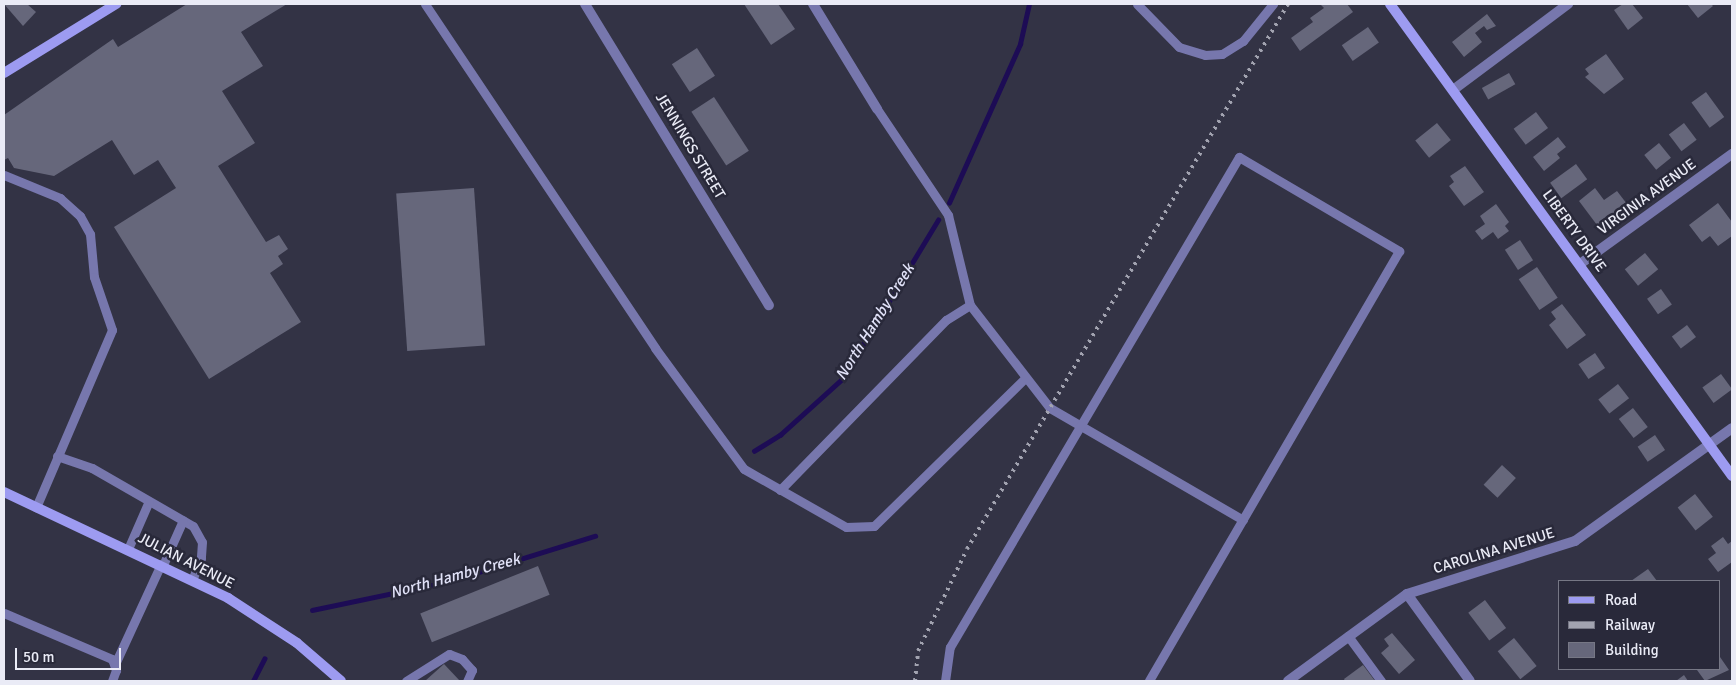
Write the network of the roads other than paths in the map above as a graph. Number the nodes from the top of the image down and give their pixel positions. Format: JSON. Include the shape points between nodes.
{"nodes":[{"id":1,"x":116,"y":4,"type":"edge"},
{"id":2,"x":425,"y":4,"type":"edge"},
{"id":3,"x":585,"y":4,"type":"edge"},
{"id":4,"x":813,"y":4,"type":"edge"},
{"id":5,"x":1138,"y":4,"type":"edge"},
{"id":6,"x":1272,"y":4,"type":"edge"},
{"id":7,"x":1390,"y":4,"type":"edge"},
{"id":8,"x":1568,"y":4,"type":"edge"},
{"id":9,"x":4,"y":73,"type":"edge"},
{"id":10,"x":1453,"y":90,"type":"junction"},
{"id":11,"x":877,"y":109,"type":"joint"},
{"id":12,"x":1732,"y":154,"type":"edge"},
{"id":13,"x":4,"y":175,"type":"edge"},
{"id":14,"x":1580,"y":264,"type":"junction"},
{"id":15,"x":769,"y":305,"type":"dead end"},
{"id":16,"x":970,"y":305,"type":"junction"},
{"id":17,"x":1025,"y":378,"type":"junction"},
{"id":18,"x":1080,"y":428,"type":"junction"},
{"id":19,"x":1732,"y":428,"type":"edge"},
{"id":20,"x":1710,"y":445,"type":"junction"},
{"id":21,"x":57,"y":456,"type":"junction"},
{"id":22,"x":1732,"y":476,"type":"edge"},
{"id":23,"x":780,"y":490,"type":"junction"},
{"id":24,"x":4,"y":492,"type":"edge"},
{"id":25,"x":150,"y":501,"type":"junction"},
{"id":26,"x":36,"y":507,"type":"junction"},
{"id":27,"x":183,"y":520,"type":"junction"},
{"id":28,"x":1243,"y":520,"type":"junction"},
{"id":29,"x":128,"y":549,"type":"junction"},
{"id":30,"x":162,"y":565,"type":"junction"},
{"id":31,"x":192,"y":580,"type":"junction"},
{"id":32,"x":1407,"y":594,"type":"junction"},
{"id":33,"x":4,"y":613,"type":"edge"},
{"id":34,"x":1348,"y":636,"type":"junction"},
{"id":35,"x":116,"y":664,"type":"junction"},
{"id":36,"x":112,"y":681,"type":"edge"},
{"id":37,"x":340,"y":681,"type":"edge"},
{"id":38,"x":406,"y":681,"type":"edge"},
{"id":39,"x":467,"y":681,"type":"edge"},
{"id":40,"x":944,"y":681,"type":"edge"},
{"id":41,"x":1149,"y":681,"type":"edge"},
{"id":42,"x":1288,"y":681,"type":"edge"},
{"id":43,"x":1381,"y":681,"type":"edge"},
{"id":44,"x":1470,"y":681,"type":"edge"}],
"edges":[{"from":1,"to":9,"type":"street"},
{"from":2,"to":23,"type":"lane","via":[[724,447],[744,469]]},
{"from":3,"to":15,"type":"street","name":"JENNINGS STREET"},
{"from":4,"to":11,"type":"street"},
{"from":5,"to":6,"type":"lane","via":[[1179,47],[1205,55],[1222,54],[1243,41]]},
{"from":7,"to":10,"type":"street","name":"LIBERTY DRIVE"},
{"from":8,"to":10,"type":"street"},
{"from":10,"to":14,"type":"street","name":"LIBERTY DRIVE"},
{"from":11,"to":16,"type":"lane","via":[[948,215]]},
{"from":12,"to":14,"type":"street","name":"VIRGINIA AVENUE"},
{"from":13,"to":21,"type":"lane","via":[[60,198],[80,216],[90,234],[94,277],[112,330]]},
{"from":14,"to":20,"type":"street","name":"LIBERTY DRIVE"},
{"from":16,"to":17,"type":"lane"},
{"from":16,"to":23,"type":"lane","via":[[946,320]]},
{"from":17,"to":18,"type":"lane","via":[[1050,408]]},
{"from":17,"to":23,"type":"lane","via":[[874,526],[846,527]]},
{"from":18,"to":28,"type":"lane"},
{"from":18,"to":28,"type":"lane","via":[[1239,157],[1399,251]]},
{"from":18,"to":40,"type":"lane","via":[[950,647]]},
{"from":19,"to":20,"type":"street","name":"CAROLINA AVENUE"},
{"from":20,"to":22,"type":"street","name":"LIBERTY DRIVE"},
{"from":20,"to":32,"type":"street","name":"CAROLINA AVENUE","via":[[1575,542]]},
{"from":21,"to":25,"type":"lane","via":[[92,468]]},
{"from":21,"to":26,"type":"lane"},
{"from":24,"to":26,"type":"street","name":"JULIAN AVENUE"},
{"from":25,"to":27,"type":"lane"},
{"from":25,"to":29,"type":"lane"},
{"from":26,"to":29,"type":"street","name":"JULIAN AVENUE"},
{"from":27,"to":30,"type":"lane"},
{"from":27,"to":31,"type":"lane","via":[[193,526],[202,542],[201,558]]},
{"from":28,"to":41,"type":"lane"},
{"from":29,"to":30,"type":"street","name":"JULIAN AVENUE"},
{"from":30,"to":31,"type":"street","name":"JULIAN AVENUE"},
{"from":30,"to":35,"type":"lane"},
{"from":31,"to":37,"type":"street","name":"JULIAN AVENUE","via":[[286,635]]},
{"from":32,"to":34,"type":"street","name":"CAROLINA AVENUE"},
{"from":32,"to":44,"type":"street"},
{"from":33,"to":35,"type":"lane"},
{"from":34,"to":42,"type":"street","name":"CAROLINA AVENUE"},
{"from":34,"to":43,"type":"lane"},
{"from":35,"to":36,"type":"lane"},
{"from":38,"to":39,"type":"lane","via":[[448,654],[462,659],[472,670]]}]}
